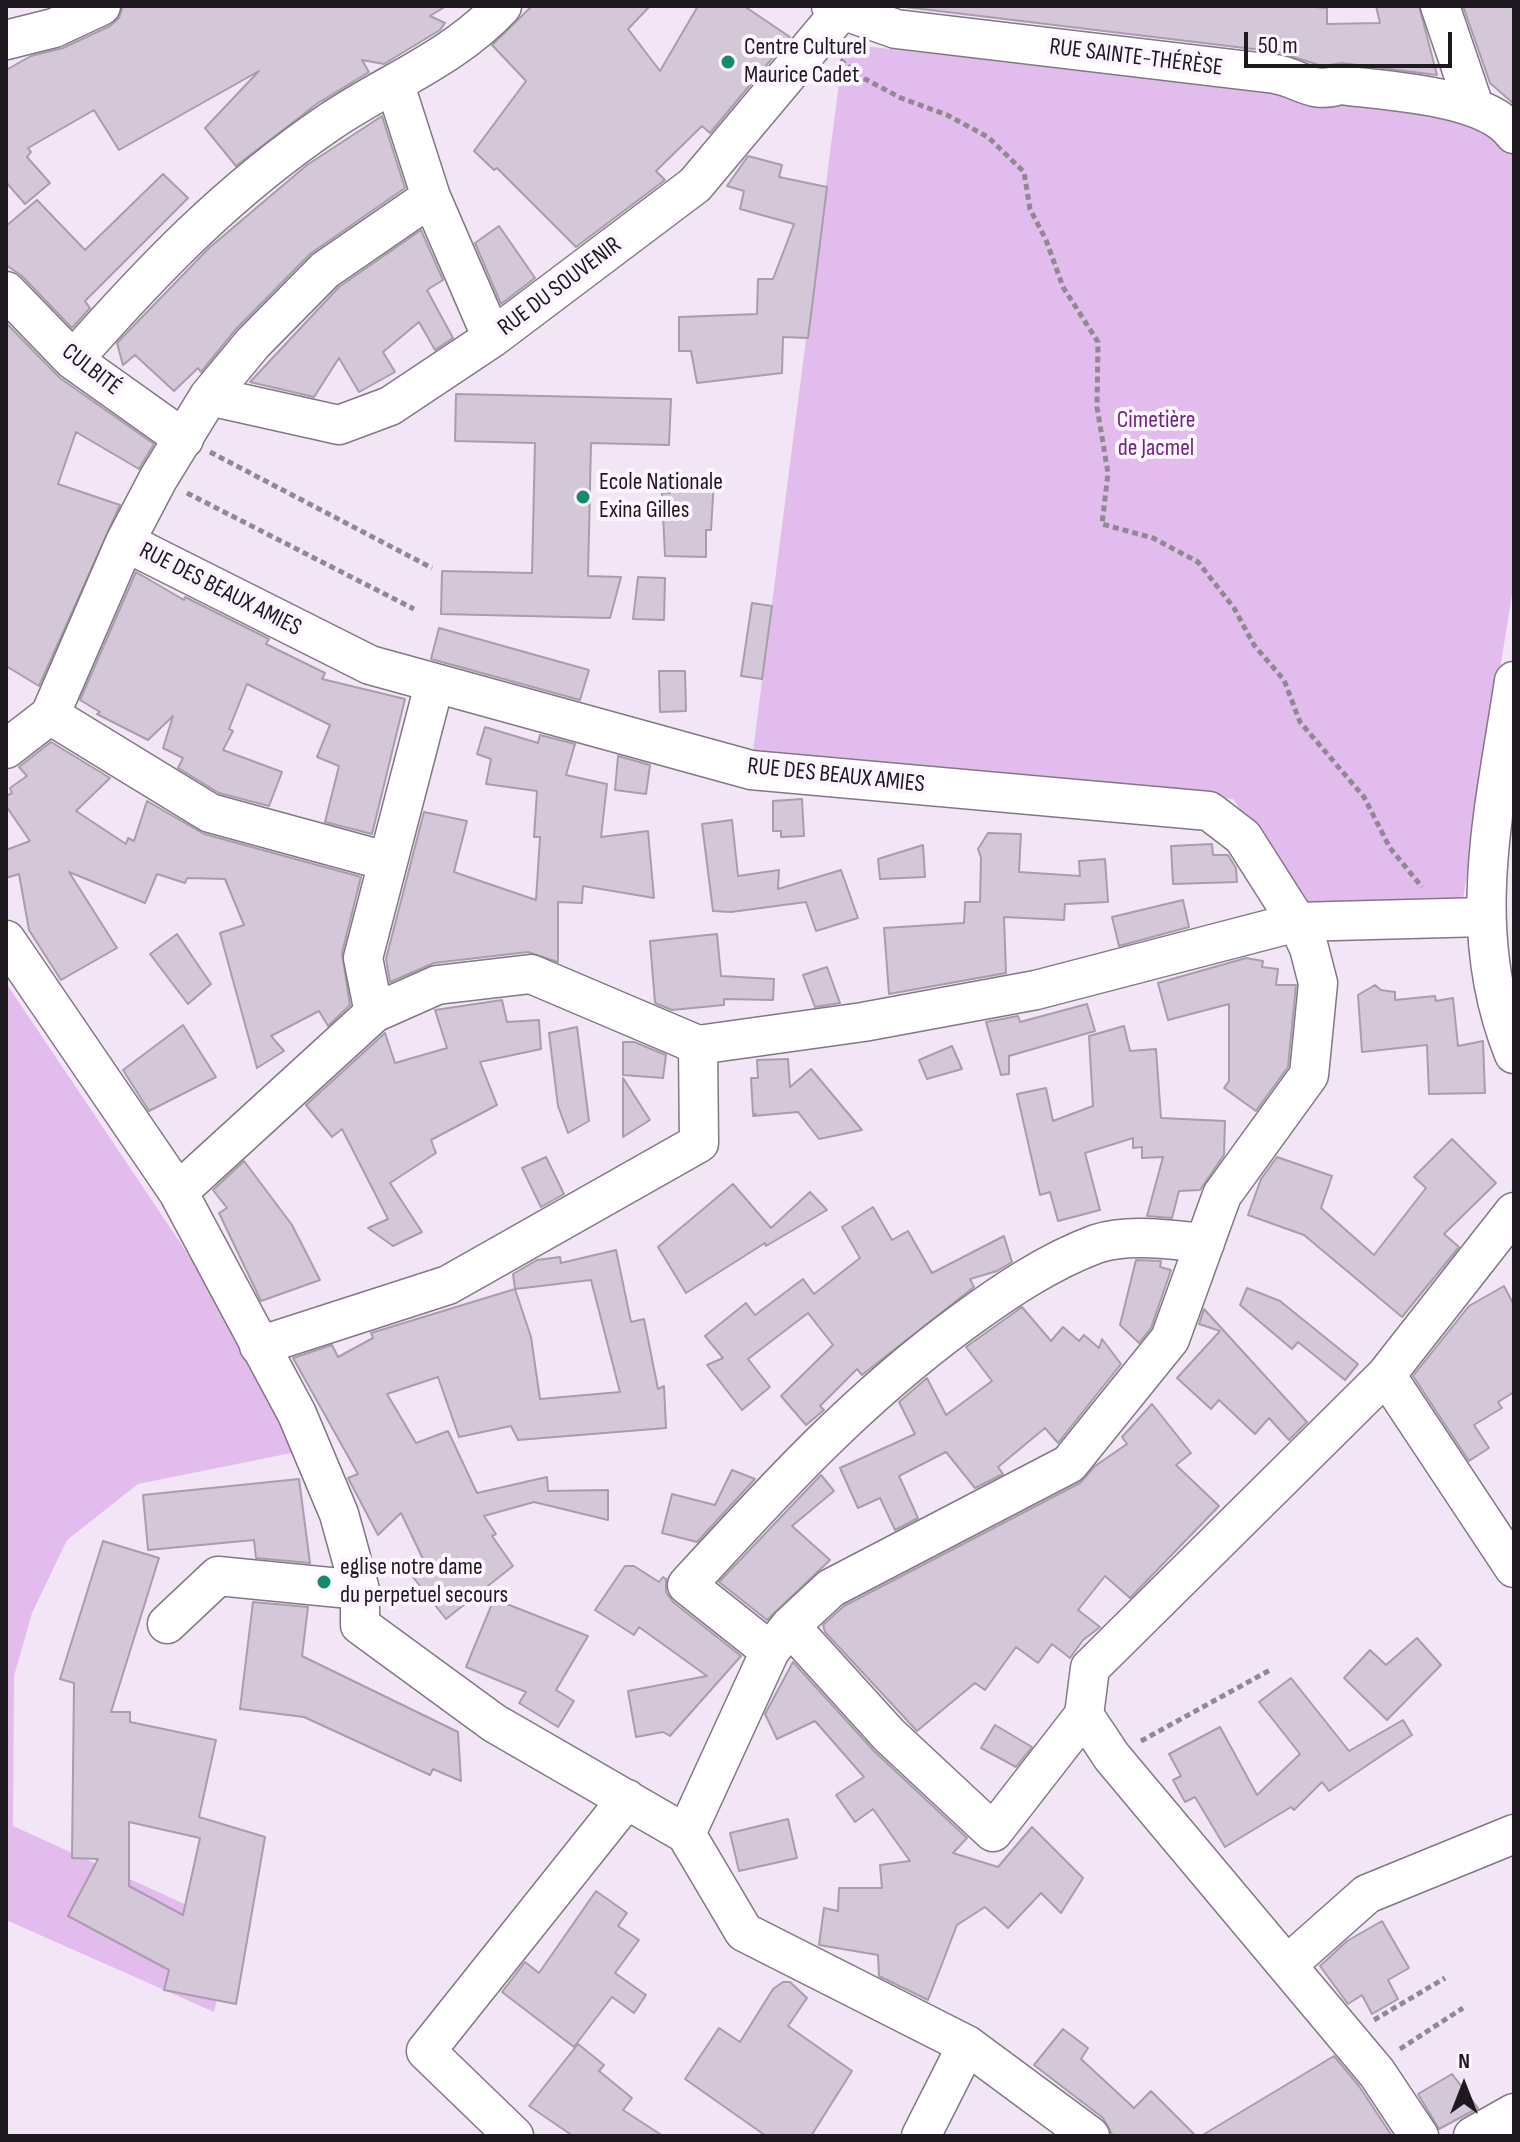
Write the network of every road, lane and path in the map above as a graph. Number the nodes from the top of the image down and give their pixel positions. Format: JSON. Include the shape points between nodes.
{"nodes":[{"id":1,"x":101,"y":6,"type":"edge"},
{"id":2,"x":502,"y":6,"type":"edge"},
{"id":3,"x":1440,"y":6,"type":"edge"},
{"id":4,"x":831,"y":18,"type":"edge"},
{"id":5,"x":6,"y":40,"type":"edge"},
{"id":6,"x":395,"y":85,"type":"junction"},
{"id":7,"x":1474,"y":106,"type":"junction"},
{"id":8,"x":1514,"y":134,"type":"edge"},
{"id":9,"x":431,"y":197,"type":"junction"},
{"id":10,"x":6,"y":291,"type":"edge"},
{"id":11,"x":492,"y":338,"type":"junction"},
{"id":12,"x":73,"y":360,"type":"junction"},
{"id":13,"x":209,"y":396,"type":"junction"},
{"id":14,"x":184,"y":439,"type":"junction"},
{"id":15,"x":158,"y":479,"type":"junction"},
{"id":16,"x":125,"y":542,"type":"junction"},
{"id":17,"x":432,"y":568,"type":"dead end"},
{"id":18,"x":414,"y":609,"type":"dead end"},
{"id":19,"x":1514,"y":681,"type":"edge"},
{"id":20,"x":434,"y":685,"type":"junction"},
{"id":21,"x":50,"y":715,"type":"junction"},
{"id":22,"x":6,"y":749,"type":"edge"},
{"id":23,"x":386,"y":861,"type":"junction"},
{"id":24,"x":1444,"y":916,"type":"junction"},
{"id":25,"x":1484,"y":917,"type":"junction"},
{"id":26,"x":1297,"y":922,"type":"junction"},
{"id":27,"x":6,"y":940,"type":"edge"},
{"id":28,"x":374,"y":1013,"type":"junction"},
{"id":29,"x":698,"y":1045,"type":"junction"},
{"id":30,"x":1514,"y":1054,"type":"edge"},
{"id":31,"x":178,"y":1192,"type":"junction"},
{"id":32,"x":1514,"y":1212,"type":"edge"},
{"id":33,"x":1205,"y":1243,"type":"junction"},
{"id":34,"x":259,"y":1346,"type":"junction"},
{"id":35,"x":1386,"y":1375,"type":"junction"},
{"id":36,"x":1514,"y":1568,"type":"edge"},
{"id":37,"x":360,"y":1590,"type":"junction"},
{"id":38,"x":167,"y":1624,"type":"dead end"},
{"id":39,"x":780,"y":1639,"type":"junction"},
{"id":40,"x":1270,"y":1670,"type":"dead end"},
{"id":41,"x":1084,"y":1715,"type":"junction"},
{"id":42,"x":1112,"y":1757,"type":"junction"},
{"id":43,"x":627,"y":1799,"type":"junction"},
{"id":44,"x":686,"y":1834,"type":"junction"},
{"id":45,"x":1514,"y":1834,"type":"edge"},
{"id":46,"x":1287,"y":1965,"type":"junction"},
{"id":47,"x":1445,"y":1978,"type":"dead end"},
{"id":48,"x":1463,"y":2008,"type":"dead end"},
{"id":49,"x":1345,"y":2036,"type":"junction"},
{"id":50,"x":967,"y":2045,"type":"junction"},
{"id":51,"x":1377,"y":2073,"type":"junction"},
{"id":52,"x":1514,"y":2113,"type":"edge"},
{"id":53,"x":514,"y":2136,"type":"edge"},
{"id":54,"x":921,"y":2136,"type":"edge"},
{"id":55,"x":1090,"y":2136,"type":"edge"},
{"id":56,"x":1419,"y":2136,"type":"edge"},
{"id":57,"x":1473,"y":2136,"type":"edge"}],
"edges":[{"from":1,"to":5,"type":"street","via":[[54,28]]},
{"from":2,"to":6,"type":"street","via":[[475,35]]},
{"from":3,"to":7,"type":"street"},
{"from":4,"to":7,"type":"street","name":"RUE SAINTE-THÉRÈSE","via":[[1275,74],[1297,78],[1307,87],[1340,85]]},
{"from":4,"to":11,"type":"street","name":"RUE DU SOUVENIR","via":[[695,185]]},
{"from":4,"to":24,"type":"path","via":[[838,58],[865,79],[988,137],[1024,172],[1030,209],[1063,287],[1098,342],[1097,407],[1108,473],[1102,524],[1153,538],[1198,562],[1284,680],[1300,722],[1364,797],[1390,848]]},
{"from":6,"to":9,"type":"street"},
{"from":6,"to":12,"type":"street","via":[[333,120],[244,184],[158,264]]},
{"from":7,"to":8,"type":"street","name":"RUE SAINTE-THÉRÈSE","via":[[1504,121]]},
{"from":9,"to":11,"type":"street"},
{"from":9,"to":13,"type":"street","via":[[325,270]]},
{"from":10,"to":12,"type":"street","name":"CULBITÉ"},
{"from":11,"to":13,"type":"street","name":"RUE DU SOUVENIR","via":[[390,406],[339,425]]},
{"from":12,"to":14,"type":"street","name":"CULBITÉ"},
{"from":13,"to":14,"type":"street"},
{"from":14,"to":15,"type":"street"},
{"from":14,"to":17,"type":"path"},
{"from":15,"to":16,"type":"street"},
{"from":15,"to":18,"type":"path"},
{"from":16,"to":20,"type":"street","name":"RUE DES BEAUX AMIES","via":[[370,665]]},
{"from":16,"to":21,"type":"street"},
{"from":19,"to":25,"type":"street","via":[[1485,874]]},
{"from":20,"to":23,"type":"street"},
{"from":20,"to":26,"type":"street","name":"RUE DES BEAUX AMIES","via":[[751,770],[1209,811],[1243,837]]},
{"from":21,"to":22,"type":"street"},
{"from":21,"to":23,"type":"street","via":[[210,813]]},
{"from":23,"to":28,"type":"street","via":[[363,958]]},
{"from":24,"to":25,"type":"street"},
{"from":24,"to":26,"type":"street"},
{"from":25,"to":30,"type":"street","via":[[1502,1025]]},
{"from":26,"to":29,"type":"street","via":[[1036,990]]},
{"from":26,"to":33,"type":"street","name":"RUE DES BEAUX AMIES","via":[[1318,983],[1309,1075],[1222,1195]]},
{"from":27,"to":31,"type":"street"},
{"from":28,"to":29,"type":"street","via":[[437,985],[531,974]]},
{"from":28,"to":31,"type":"street"},
{"from":29,"to":34,"type":"street","via":[[699,1143],[448,1285]]},
{"from":31,"to":34,"type":"street"},
{"from":32,"to":35,"type":"street"},
{"from":33,"to":39,"type":"street","name":"RUE DES BEAUX AMIES","via":[[1170,1339],[1069,1464],[831,1588]]},
{"from":33,"to":39,"type":"street","via":[[1148,1238],[1098,1243],[1015,1284],[905,1364],[840,1421],[687,1585]]},
{"from":34,"to":37,"type":"street","via":[[297,1414],[339,1514]]},
{"from":35,"to":36,"type":"street"},
{"from":35,"to":41,"type":"street","via":[[1090,1668]]},
{"from":37,"to":38,"type":"street","via":[[218,1576]]},
{"from":37,"to":43,"type":"street","via":[[360,1625],[494,1723]]},
{"from":39,"to":41,"type":"street","via":[[993,1832]]},
{"from":39,"to":44,"type":"street"},
{"from":40,"to":42,"type":"path"},
{"from":41,"to":42,"type":"street"},
{"from":42,"to":46,"type":"street"},
{"from":43,"to":44,"type":"street"},
{"from":43,"to":53,"type":"street","via":[[426,2051]]},
{"from":44,"to":50,"type":"street","via":[[744,1932]]},
{"from":45,"to":46,"type":"street","via":[[1367,1894]]},
{"from":46,"to":49,"type":"street"},
{"from":47,"to":49,"type":"path"},
{"from":48,"to":51,"type":"path","via":[[1396,2052]]},
{"from":49,"to":51,"type":"street"},
{"from":50,"to":54,"type":"street"},
{"from":50,"to":55,"type":"street"},
{"from":51,"to":56,"type":"street"},
{"from":52,"to":57,"type":"street"}]}
